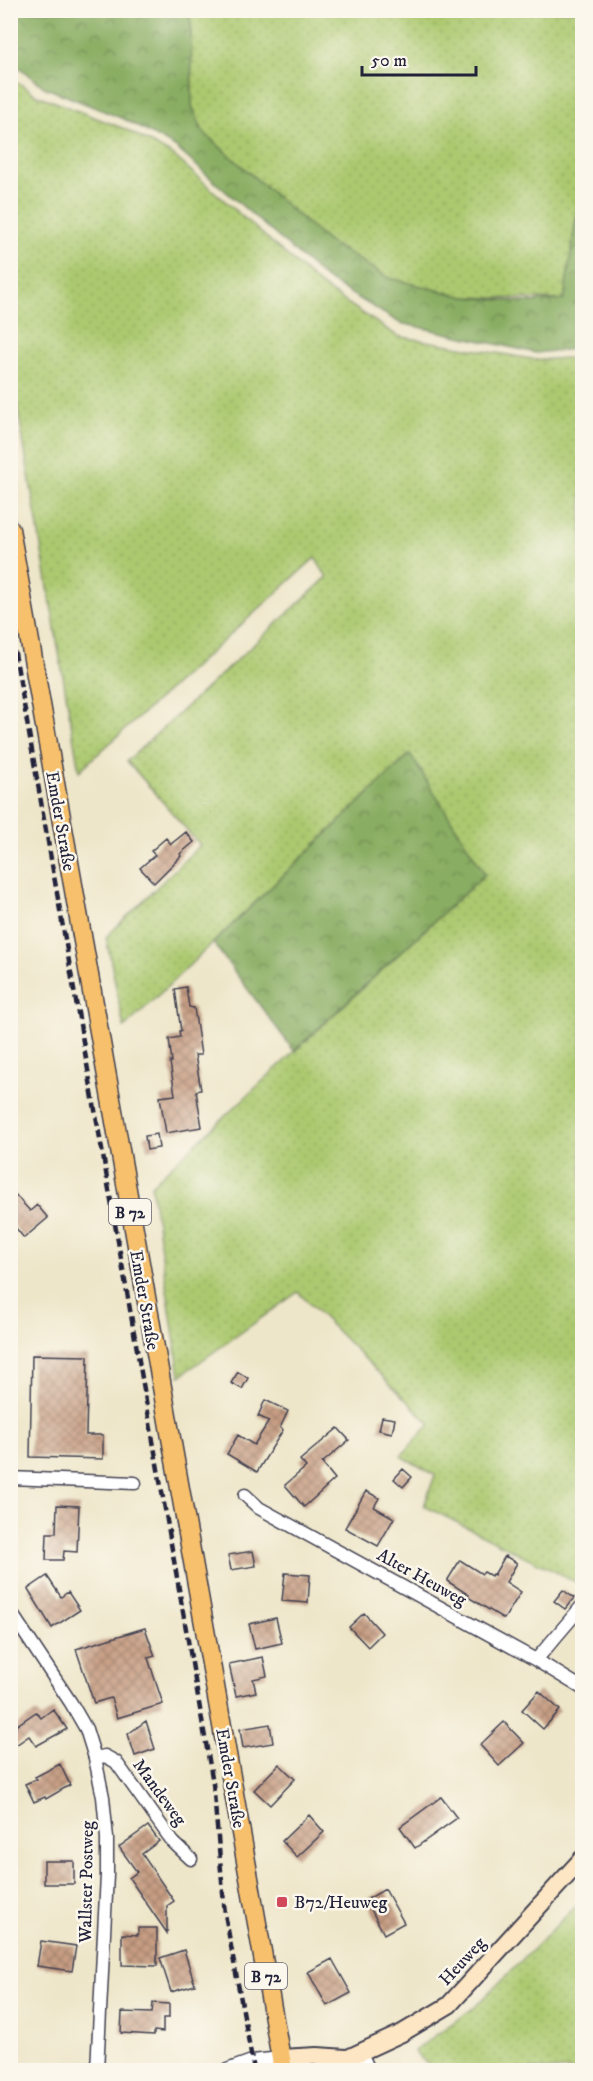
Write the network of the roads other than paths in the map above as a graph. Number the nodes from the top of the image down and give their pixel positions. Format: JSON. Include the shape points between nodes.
{"nodes":[{"id":1,"x":10,"y":529,"type":"edge"},
{"id":2,"x":10,"y":1478,"type":"edge"},
{"id":3,"x":135,"y":1483,"type":"dead end"},
{"id":4,"x":245,"y":1495,"type":"dead end"},
{"id":5,"x":582,"y":1606,"type":"edge"},
{"id":6,"x":10,"y":1611,"type":"edge"},
{"id":7,"x":536,"y":1660,"type":"junction"},
{"id":8,"x":582,"y":1688,"type":"edge"},
{"id":9,"x":95,"y":1758,"type":"junction"},
{"id":10,"x":191,"y":1859,"type":"dead end"},
{"id":11,"x":582,"y":1859,"type":"edge"},
{"id":12,"x":354,"y":2055,"type":"junction"},
{"id":13,"x":282,"y":2064,"type":"edge"},
{"id":14,"x":97,"y":2070,"type":"edge"},
{"id":15,"x":227,"y":2070,"type":"edge"},
{"id":16,"x":322,"y":2070,"type":"edge"},
{"id":17,"x":369,"y":2070,"type":"edge"}],
"edges":[{"from":1,"to":13,"type":"main road","name":"Emder Straße","number":"B 72"},
{"from":2,"to":3,"type":"street"},
{"from":4,"to":7,"type":"street","name":"Alter Heuweg","via":[[260,1508]]},
{"from":5,"to":7,"type":"street"},
{"from":6,"to":9,"type":"street","name":"Wallster Postweg","via":[[71,1703],[86,1729]]},
{"from":7,"to":8,"type":"street","name":"Alter Heuweg"},
{"from":9,"to":10,"type":"street","name":"Mandeweg","via":[[105,1756],[116,1762],[174,1842]]},
{"from":9,"to":14,"type":"street","name":"Wallster Postweg","via":[[107,1838]]},
{"from":11,"to":12,"type":"street","name":"Heuweg","via":[[449,2005],[402,2034]]},
{"from":12,"to":13,"type":"street","name":"Heuweg","via":[[317,2056]]},
{"from":12,"to":16,"type":"street","name":"Heuweg"},
{"from":12,"to":17,"type":"street"},
{"from":13,"to":15,"type":"street","via":[[252,2061]]}]}
